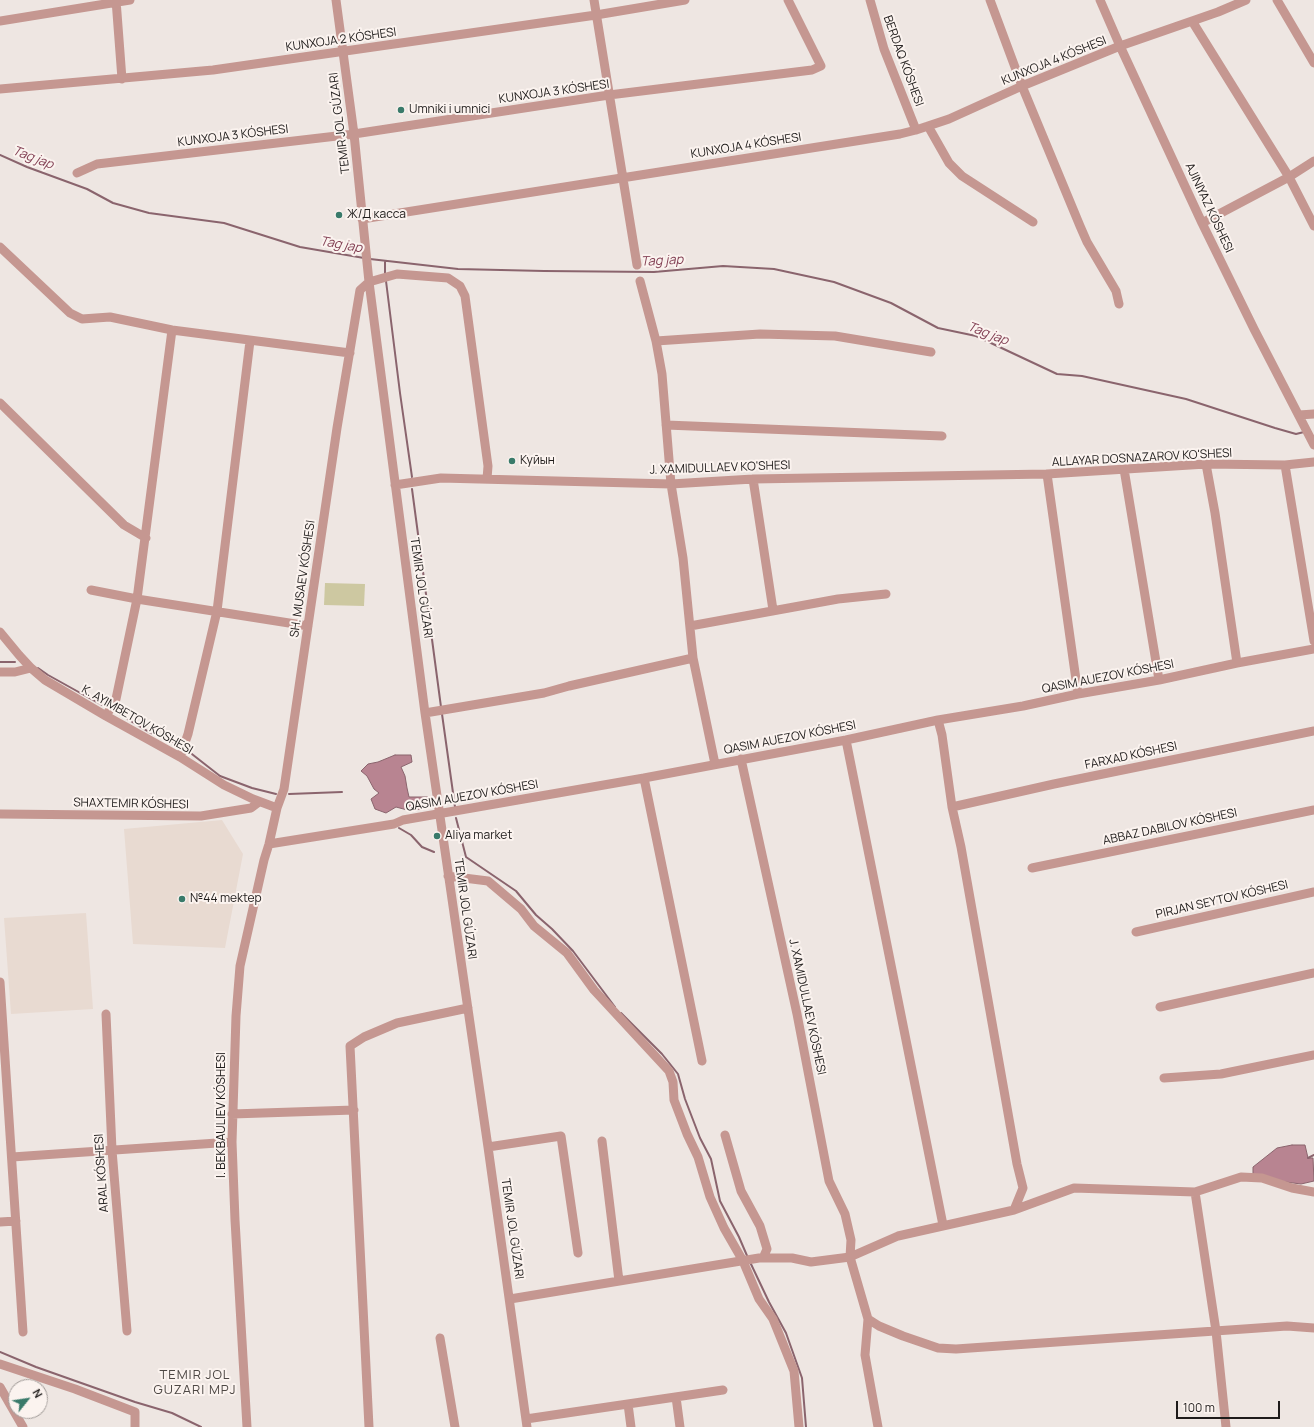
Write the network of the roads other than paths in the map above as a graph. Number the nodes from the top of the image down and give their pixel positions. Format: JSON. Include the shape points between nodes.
{"nodes":[{"id":1,"x":130,"y":0,"type":"edge"},
{"id":2,"x":336,"y":0,"type":"edge"},
{"id":3,"x":594,"y":0,"type":"edge"},
{"id":4,"x":685,"y":0,"type":"edge"},
{"id":5,"x":788,"y":0,"type":"edge"},
{"id":6,"x":870,"y":0,"type":"edge"},
{"id":7,"x":990,"y":0,"type":"edge"},
{"id":8,"x":1100,"y":0,"type":"edge"},
{"id":9,"x":1246,"y":0,"type":"edge"},
{"id":10,"x":1277,"y":0,"type":"edge"},
{"id":11,"x":117,"y":1,"type":"edge"},
{"id":12,"x":596,"y":15,"type":"junction"},
{"id":13,"x":1192,"y":20,"type":"junction"},
{"id":14,"x":0,"y":21,"type":"edge"},
{"id":15,"x":1120,"y":46,"type":"junction"},
{"id":16,"x":343,"y":52,"type":"junction"},
{"id":17,"x":1314,"y":63,"type":"edge"},
{"id":18,"x":122,"y":78,"type":"junction"},
{"id":19,"x":1022,"y":86,"type":"junction"},
{"id":20,"x":0,"y":89,"type":"edge"},
{"id":21,"x":609,"y":95,"type":"junction"},
{"id":22,"x":928,"y":126,"type":"junction"},
{"id":23,"x":916,"y":130,"type":"junction"},
{"id":24,"x":354,"y":134,"type":"junction"},
{"id":25,"x":1314,"y":161,"type":"edge"},
{"id":26,"x":77,"y":173,"type":"dead end"},
{"id":27,"x":622,"y":177,"type":"junction"},
{"id":28,"x":1289,"y":177,"type":"junction"},
{"id":29,"x":362,"y":220,"type":"junction"},
{"id":30,"x":1033,"y":222,"type":"dead end"},
{"id":31,"x":1202,"y":222,"type":"junction"},
{"id":32,"x":1314,"y":226,"type":"edge"},
{"id":33,"x":0,"y":247,"type":"edge"},
{"id":34,"x":637,"y":265,"type":"dead end"},
{"id":35,"x":368,"y":278,"type":"junction"},
{"id":36,"x":640,"y":281,"type":"dead end"},
{"id":37,"x":1119,"y":304,"type":"dead end"},
{"id":38,"x":172,"y":330,"type":"junction"},
{"id":39,"x":250,"y":341,"type":"junction"},
{"id":40,"x":656,"y":341,"type":"junction"},
{"id":41,"x":931,"y":352,"type":"dead end"},
{"id":42,"x":350,"y":353,"type":"junction"},
{"id":43,"x":0,"y":403,"type":"edge"},
{"id":44,"x":1314,"y":414,"type":"edge"},
{"id":45,"x":1301,"y":419,"type":"junction"},
{"id":46,"x":666,"y":425,"type":"junction"},
{"id":47,"x":942,"y":436,"type":"dead end"},
{"id":48,"x":1313,"y":442,"type":"edge"},
{"id":49,"x":1314,"y":462,"type":"edge"},
{"id":50,"x":1206,"y":464,"type":"junction"},
{"id":51,"x":1285,"y":466,"type":"junction"},
{"id":52,"x":1124,"y":469,"type":"junction"},
{"id":53,"x":1047,"y":474,"type":"junction"},
{"id":54,"x":487,"y":479,"type":"junction"},
{"id":55,"x":753,"y":479,"type":"junction"},
{"id":56,"x":671,"y":484,"type":"junction"},
{"id":57,"x":395,"y":485,"type":"junction"},
{"id":58,"x":146,"y":538,"type":"junction"},
{"id":59,"x":91,"y":590,"type":"dead end"},
{"id":60,"x":886,"y":594,"type":"dead end"},
{"id":61,"x":137,"y":599,"type":"junction"},
{"id":62,"x":773,"y":610,"type":"junction"},
{"id":63,"x":217,"y":611,"type":"junction"},
{"id":64,"x":308,"y":626,"type":"junction"},
{"id":65,"x":690,"y":626,"type":"junction"},
{"id":66,"x":0,"y":632,"type":"edge"},
{"id":67,"x":1314,"y":641,"type":"edge"},
{"id":68,"x":1314,"y":649,"type":"edge"},
{"id":69,"x":693,"y":658,"type":"junction"},
{"id":70,"x":1237,"y":663,"type":"junction"},
{"id":71,"x":31,"y":668,"type":"junction"},
{"id":72,"x":0,"y":672,"type":"edge"},
{"id":73,"x":1159,"y":680,"type":"junction"},
{"id":74,"x":1078,"y":694,"type":"junction"},
{"id":75,"x":425,"y":713,"type":"junction"},
{"id":76,"x":106,"y":716,"type":"junction"},
{"id":77,"x":938,"y":720,"type":"junction"},
{"id":78,"x":1314,"y":731,"type":"edge"},
{"id":79,"x":846,"y":740,"type":"junction"},
{"id":80,"x":180,"y":757,"type":"junction"},
{"id":81,"x":742,"y":759,"type":"junction"},
{"id":82,"x":715,"y":764,"type":"junction"},
{"id":83,"x":644,"y":778,"type":"junction"},
{"id":84,"x":260,"y":802,"type":"junction"},
{"id":85,"x":952,"y":807,"type":"junction"},
{"id":86,"x":278,"y":808,"type":"junction"},
{"id":87,"x":1314,"y":810,"type":"edge"},
{"id":88,"x":0,"y":814,"type":"edge"},
{"id":89,"x":439,"y":815,"type":"junction"},
{"id":90,"x":269,"y":844,"type":"junction"},
{"id":91,"x":1032,"y":868,"type":"dead end"},
{"id":92,"x":448,"y":876,"type":"junction"},
{"id":93,"x":1314,"y":892,"type":"edge"},
{"id":94,"x":1136,"y":932,"type":"dead end"},
{"id":95,"x":1314,"y":973,"type":"edge"},
{"id":96,"x":0,"y":982,"type":"edge"},
{"id":97,"x":1160,"y":1007,"type":"dead end"},
{"id":98,"x":468,"y":1008,"type":"junction"},
{"id":99,"x":106,"y":1014,"type":"dead end"},
{"id":100,"x":1,"y":1018,"type":"edge"},
{"id":101,"x":1314,"y":1055,"type":"edge"},
{"id":102,"x":702,"y":1061,"type":"dead end"},
{"id":103,"x":1164,"y":1078,"type":"dead end"},
{"id":104,"x":354,"y":1110,"type":"junction"},
{"id":105,"x":232,"y":1114,"type":"junction"},
{"id":106,"x":5,"y":1122,"type":"edge"},
{"id":107,"x":725,"y":1135,"type":"dead end"},
{"id":108,"x":602,"y":1141,"type":"dead end"},
{"id":109,"x":232,"y":1142,"type":"junction"},
{"id":110,"x":488,"y":1147,"type":"junction"},
{"id":111,"x":112,"y":1150,"type":"junction"},
{"id":112,"x":12,"y":1157,"type":"junction"},
{"id":113,"x":1195,"y":1192,"type":"junction"},
{"id":114,"x":1314,"y":1192,"type":"edge"},
{"id":115,"x":1014,"y":1210,"type":"junction"},
{"id":116,"x":16,"y":1221,"type":"junction"},
{"id":117,"x":0,"y":1222,"type":"edge"},
{"id":118,"x":943,"y":1225,"type":"junction"},
{"id":119,"x":578,"y":1254,"type":"dead end"},
{"id":120,"x":850,"y":1257,"type":"junction"},
{"id":121,"x":761,"y":1258,"type":"junction"},
{"id":122,"x":743,"y":1261,"type":"junction"},
{"id":123,"x":619,"y":1281,"type":"junction"},
{"id":124,"x":510,"y":1299,"type":"junction"},
{"id":125,"x":868,"y":1319,"type":"junction"},
{"id":126,"x":1314,"y":1328,"type":"edge"},
{"id":127,"x":127,"y":1331,"type":"dead end"},
{"id":128,"x":1216,"y":1331,"type":"junction"},
{"id":129,"x":23,"y":1332,"type":"dead end"},
{"id":130,"x":440,"y":1338,"type":"dead end"},
{"id":131,"x":0,"y":1364,"type":"edge"},
{"id":132,"x":0,"y":1387,"type":"edge"},
{"id":133,"x":723,"y":1390,"type":"dead end"},
{"id":134,"x":676,"y":1397,"type":"junction"},
{"id":135,"x":628,"y":1404,"type":"junction"},
{"id":136,"x":526,"y":1423,"type":"edge"},
{"id":137,"x":23,"y":1427,"type":"edge"},
{"id":138,"x":135,"y":1427,"type":"edge"},
{"id":139,"x":247,"y":1427,"type":"edge"},
{"id":140,"x":369,"y":1427,"type":"edge"},
{"id":141,"x":455,"y":1427,"type":"edge"},
{"id":142,"x":631,"y":1427,"type":"edge"},
{"id":143,"x":680,"y":1427,"type":"edge"},
{"id":144,"x":799,"y":1427,"type":"edge"},
{"id":145,"x":878,"y":1427,"type":"edge"},
{"id":146,"x":1226,"y":1427,"type":"edge"}],
"edges":[{"from":1,"to":11,"type":"street"},
{"from":2,"to":16,"type":"street"},
{"from":3,"to":12,"type":"street"},
{"from":4,"to":12,"type":"street","name":"KUNXOJA 2 KÓSHESI"},
{"from":5,"to":21,"type":"street","name":"KUNXOJA 3 KÓSHESI","via":[[821,66],[812,70]]},
{"from":6,"to":23,"type":"street","name":"BERDAQ KÓSHESI","via":[[884,49]]},
{"from":7,"to":19,"type":"street"},
{"from":8,"to":15,"type":"street","name":"AJINIYAZ KÓSHESI"},
{"from":9,"to":13,"type":"street","name":"KUNXOJA 4 KÓSHESI"},
{"from":10,"to":17,"type":"street"},
{"from":11,"to":14,"type":"street"},
{"from":11,"to":18,"type":"street"},
{"from":12,"to":16,"type":"street","name":"KUNXOJA 2 KÓSHESI"},
{"from":12,"to":21,"type":"street"},
{"from":13,"to":15,"type":"street","name":"KUNXOJA 4 KÓSHESI"},
{"from":13,"to":28,"type":"street"},
{"from":15,"to":19,"type":"street","name":"KUNXOJA 4 KÓSHESI"},
{"from":15,"to":31,"type":"street","name":"AJINIYAZ KÓSHESI"},
{"from":16,"to":18,"type":"street","name":"KUNXOJA 2 KÓSHESI","via":[[213,70]]},
{"from":16,"to":24,"type":"street"},
{"from":18,"to":20,"type":"street","name":"KUNXOJA 2 KÓSHESI"},
{"from":19,"to":22,"type":"street","name":"KUNXOJA 4 KÓSHESI"},
{"from":19,"to":37,"type":"street","via":[[1087,242],[1116,291]]},
{"from":21,"to":24,"type":"street","name":"KUNXOJA 3 KÓSHESI"},
{"from":21,"to":27,"type":"street"},
{"from":22,"to":23,"type":"street","name":"KUNXOJA 4 KÓSHESI"},
{"from":22,"to":30,"type":"street","via":[[949,163],[962,176]]},
{"from":23,"to":27,"type":"street","name":"KUNXOJA 4 KÓSHESI"},
{"from":24,"to":26,"type":"street","name":"KUNXOJA 3 KÓSHESI","via":[[97,164]]},
{"from":24,"to":29,"type":"street"},
{"from":25,"to":28,"type":"street"},
{"from":27,"to":29,"type":"street","name":"KUNXOJA 4 KÓSHESI"},
{"from":27,"to":34,"type":"street"},
{"from":28,"to":31,"type":"street"},
{"from":28,"to":32,"type":"street"},
{"from":29,"to":35,"type":"street"},
{"from":31,"to":45,"type":"street","name":"AJINIYAZ KÓSHESI"},
{"from":33,"to":38,"type":"street","via":[[70,313],[82,318],[110,318]]},
{"from":35,"to":42,"type":"street","name":"SH. MUSAEV KÓSHESI","via":[[360,290]]},
{"from":35,"to":54,"type":"street","via":[[397,274],[448,278],[460,286],[465,296],[488,466]]},
{"from":35,"to":57,"type":"street"},
{"from":36,"to":40,"type":"street"},
{"from":38,"to":39,"type":"street"},
{"from":38,"to":58,"type":"street"},
{"from":39,"to":42,"type":"street"},
{"from":39,"to":63,"type":"street"},
{"from":40,"to":41,"type":"street","via":[[760,334],[835,336]]},
{"from":40,"to":46,"type":"street","via":[[662,374]]},
{"from":42,"to":64,"type":"street","name":"SH. MUSAEV KÓSHESI"},
{"from":43,"to":58,"type":"street","via":[[124,525]]},
{"from":44,"to":45,"type":"street"},
{"from":45,"to":48,"type":"street","name":"AJINIYAZ KÓSHESI"},
{"from":46,"to":47,"type":"street"},
{"from":46,"to":56,"type":"street"},
{"from":49,"to":51,"type":"street","name":"ALLAYAR DOSNAZAROV KO'SHESI"},
{"from":50,"to":51,"type":"street","name":"ALLAYAR DOSNAZAROV KO'SHESI"},
{"from":50,"to":52,"type":"street","name":"ALLAYAR DOSNAZAROV KO'SHESI"},
{"from":50,"to":70,"type":"street"},
{"from":51,"to":67,"type":"street"},
{"from":52,"to":53,"type":"street","name":"ALLAYAR DOSNAZAROV KO'SHESI"},
{"from":52,"to":73,"type":"street"},
{"from":53,"to":55,"type":"street","name":"J. XAMIDULLAEV KO'SHESI"},
{"from":53,"to":74,"type":"street","name":"ALLAYAR DOSNAZAROV KO'SHESI"},
{"from":54,"to":56,"type":"street","name":"J. XAMIDULLAEV KO'SHESI"},
{"from":54,"to":57,"type":"street","name":"J. XAMIDULLAEV KO'SHESI","via":[[441,478]]},
{"from":55,"to":56,"type":"street","name":"J. XAMIDULLAEV KO'SHESI"},
{"from":55,"to":62,"type":"street"},
{"from":56,"to":65,"type":"street","via":[[683,558]]},
{"from":57,"to":75,"type":"street"},
{"from":58,"to":61,"type":"street"},
{"from":59,"to":61,"type":"street"},
{"from":60,"to":62,"type":"street"},
{"from":61,"to":63,"type":"street"},
{"from":61,"to":76,"type":"street","via":[[116,699]]},
{"from":62,"to":65,"type":"street"},
{"from":63,"to":64,"type":"street"},
{"from":63,"to":80,"type":"street","via":[[188,734]]},
{"from":64,"to":86,"type":"street","name":"SH. MUSAEV KÓSHESI","via":[[284,789]]},
{"from":65,"to":69,"type":"street"},
{"from":66,"to":71,"type":"street"},
{"from":68,"to":70,"type":"street"},
{"from":69,"to":75,"type":"street","via":[[544,693]]},
{"from":69,"to":82,"type":"street"},
{"from":70,"to":73,"type":"street"},
{"from":71,"to":72,"type":"street"},
{"from":71,"to":76,"type":"street","via":[[45,680]]},
{"from":73,"to":74,"type":"street"},
{"from":74,"to":77,"type":"street"},
{"from":75,"to":89,"type":"street"},
{"from":76,"to":80,"type":"street"},
{"from":77,"to":79,"type":"street"},
{"from":77,"to":85,"type":"street"},
{"from":78,"to":85,"type":"street","name":"FARXAD KÓSHESI"},
{"from":79,"to":81,"type":"street"},
{"from":79,"to":118,"type":"street"},
{"from":80,"to":84,"type":"street"},
{"from":81,"to":82,"type":"street"},
{"from":81,"to":120,"type":"street","name":"J. XAMIDULLAEV KÓSHESI","via":[[797,1014],[829,1181],[846,1214],[851,1240]]},
{"from":82,"to":83,"type":"street"},
{"from":83,"to":89,"type":"street"},
{"from":83,"to":102,"type":"street"},
{"from":84,"to":86,"type":"street"},
{"from":84,"to":88,"type":"street","name":"SHAXTEMIR KÓSHESI","via":[[251,808],[201,816]]},
{"from":85,"to":115,"type":"street","via":[[1022,1188]]},
{"from":86,"to":90,"type":"street","name":"I. BEKBAULIEV KÓSHESI"},
{"from":87,"to":91,"type":"street"},
{"from":89,"to":90,"type":"street"},
{"from":89,"to":92,"type":"street"},
{"from":90,"to":105,"type":"street","name":"I. BEKBAULIEV KÓSHESI","via":[[240,966]]},
{"from":92,"to":98,"type":"street"},
{"from":92,"to":122,"type":"street","via":[[488,881],[521,909],[534,926],[567,953],[594,990],[669,1071],[673,1082],[674,1100],[698,1157],[710,1197]]},
{"from":93,"to":94,"type":"street"},
{"from":95,"to":97,"type":"street"},
{"from":96,"to":100,"type":"street"},
{"from":98,"to":104,"type":"street","via":[[398,1023],[364,1037],[350,1046]]},
{"from":98,"to":110,"type":"street"},
{"from":99,"to":111,"type":"street","name":"ARAL KÓSHESI"},
{"from":100,"to":106,"type":"street"},
{"from":101,"to":103,"type":"street","via":[[1220,1074]]},
{"from":104,"to":105,"type":"street"},
{"from":104,"to":140,"type":"street"},
{"from":105,"to":109,"type":"street","name":"I. BEKBAULIEV KÓSHESI"},
{"from":106,"to":112,"type":"street"},
{"from":107,"to":121,"type":"street","via":[[741,1191],[760,1226],[767,1249]]},
{"from":108,"to":123,"type":"street"},
{"from":109,"to":111,"type":"street"},
{"from":109,"to":139,"type":"street","name":"I. BEKBAULIEV KÓSHESI"},
{"from":110,"to":119,"type":"street","via":[[561,1136]]},
{"from":110,"to":124,"type":"street"},
{"from":111,"to":112,"type":"street"},
{"from":111,"to":127,"type":"street","name":"ARAL KÓSHESI"},
{"from":112,"to":116,"type":"street"},
{"from":113,"to":114,"type":"street","via":[[1242,1177],[1262,1178]]},
{"from":113,"to":115,"type":"street","via":[[1074,1188]]},
{"from":113,"to":128,"type":"street"},
{"from":115,"to":118,"type":"street"},
{"from":116,"to":117,"type":"street"},
{"from":116,"to":129,"type":"street"},
{"from":118,"to":120,"type":"street","via":[[898,1236]]},
{"from":120,"to":121,"type":"street","via":[[811,1262],[792,1258]]},
{"from":120,"to":125,"type":"street","name":"J. XAMIDULLAEV KÓSHESI"},
{"from":121,"to":122,"type":"street"},
{"from":122,"to":123,"type":"street"},
{"from":122,"to":144,"type":"street","via":[[759,1299],[773,1319],[794,1371]]},
{"from":123,"to":124,"type":"street"},
{"from":124,"to":136,"type":"street"},
{"from":125,"to":128,"type":"street","via":[[903,1336],[938,1348],[956,1349]]},
{"from":125,"to":145,"type":"street","via":[[865,1355]]},
{"from":126,"to":128,"type":"street","via":[[1287,1326]]},
{"from":128,"to":146,"type":"street"},
{"from":130,"to":141,"type":"street"},
{"from":131,"to":138,"type":"street","via":[[135,1412]]},
{"from":132,"to":137,"type":"street"},
{"from":133,"to":134,"type":"street"},
{"from":134,"to":135,"type":"street"},
{"from":134,"to":143,"type":"street"},
{"from":135,"to":136,"type":"street"},
{"from":135,"to":142,"type":"street"}]}
